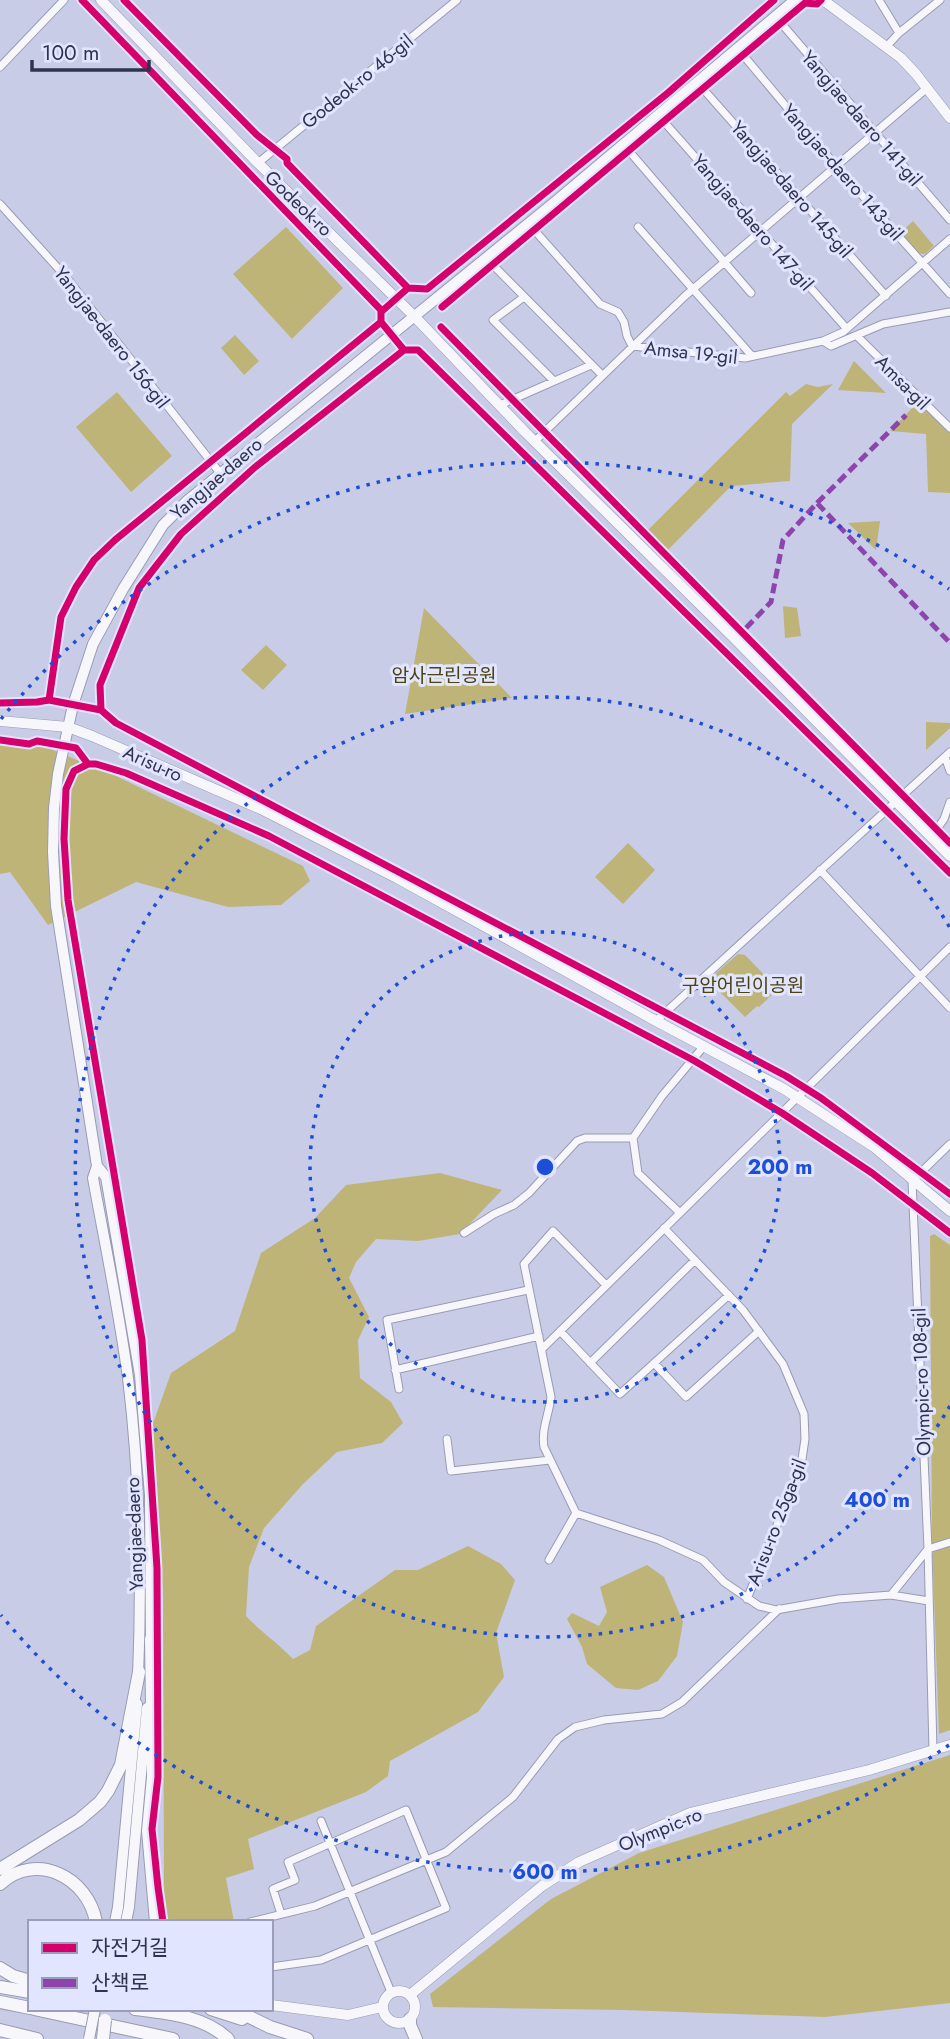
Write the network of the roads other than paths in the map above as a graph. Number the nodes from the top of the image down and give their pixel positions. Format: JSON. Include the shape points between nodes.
{"nodes":[{"id":1,"x":64,"y":0,"type":"edge"},
{"id":2,"x":101,"y":0,"type":"edge"},
{"id":3,"x":457,"y":0,"type":"edge"},
{"id":4,"x":795,"y":0,"type":"edge"},
{"id":5,"x":823,"y":0,"type":"edge"},
{"id":6,"x":879,"y":0,"type":"edge"},
{"id":7,"x":940,"y":0,"type":"edge"},
{"id":8,"x":775,"y":16,"type":"junction"},
{"id":9,"x":899,"y":33,"type":"junction"},
{"id":10,"x":887,"y":46,"type":"junction"},
{"id":11,"x":738,"y":49,"type":"junction"},
{"id":12,"x":0,"y":66,"type":"edge"},
{"id":13,"x":697,"y":82,"type":"junction"},
{"id":14,"x":927,"y":88,"type":"junction"},
{"id":15,"x":658,"y":115,"type":"junction"},
{"id":16,"x":950,"y":118,"type":"edge"},
{"id":17,"x":874,"y":134,"type":"junction"},
{"id":18,"x":623,"y":144,"type":"junction"},
{"id":19,"x":258,"y":163,"type":"junction"},
{"id":20,"x":836,"y":166,"type":"junction"},
{"id":21,"x":800,"y":197,"type":"junction"},
{"id":22,"x":0,"y":204,"type":"edge"},
{"id":23,"x":950,"y":220,"type":"edge"},
{"id":24,"x":528,"y":223,"type":"junction"},
{"id":25,"x":638,"y":227,"type":"dead end"},
{"id":26,"x":761,"y":231,"type":"junction"},
{"id":27,"x":950,"y":239,"type":"edge"},
{"id":28,"x":486,"y":258,"type":"junction"},
{"id":29,"x":724,"y":262,"type":"junction"},
{"id":30,"x":922,"y":264,"type":"junction"},
{"id":31,"x":694,"y":289,"type":"junction"},
{"id":32,"x":751,"y":292,"type":"dead end"},
{"id":33,"x":950,"y":294,"type":"edge"},
{"id":34,"x":886,"y":296,"type":"junction"},
{"id":35,"x":524,"y":297,"type":"junction"},
{"id":36,"x":950,"y":312,"type":"edge"},
{"id":37,"x":414,"y":316,"type":"junction"},
{"id":38,"x":847,"y":329,"type":"junction"},
{"id":39,"x":857,"y":336,"type":"junction"},
{"id":40,"x":823,"y":341,"type":"junction"},
{"id":41,"x":632,"y":346,"type":"junction"},
{"id":42,"x":752,"y":356,"type":"junction"},
{"id":43,"x":591,"y":365,"type":"junction"},
{"id":44,"x":602,"y":376,"type":"junction"},
{"id":45,"x":554,"y":381,"type":"junction"},
{"id":46,"x":500,"y":405,"type":"junction"},
{"id":47,"x":950,"y":428,"type":"edge"},
{"id":48,"x":535,"y":441,"type":"junction"},
{"id":49,"x":220,"y":473,"type":"junction"},
{"id":50,"x":0,"y":721,"type":"edge"},
{"id":51,"x":68,"y":727,"type":"junction"},
{"id":52,"x":948,"y":757,"type":"edge"},
{"id":53,"x":950,"y":771,"type":"edge"},
{"id":54,"x":896,"y":802,"type":"junction"},
{"id":55,"x":950,"y":802,"type":"edge"},
{"id":56,"x":931,"y":837,"type":"junction"},
{"id":57,"x":950,"y":856,"type":"edge"},
{"id":58,"x":820,"y":870,"type":"junction"},
{"id":59,"x":950,"y":947,"type":"edge"},
{"id":60,"x":919,"y":977,"type":"junction"},
{"id":61,"x":950,"y":1008,"type":"edge"},
{"id":62,"x":656,"y":1021,"type":"junction"},
{"id":63,"x":704,"y":1046,"type":"junction"},
{"id":64,"x":798,"y":1097,"type":"junction"},
{"id":65,"x":633,"y":1138,"type":"junction"},
{"id":66,"x":950,"y":1144,"type":"edge"},
{"id":67,"x":97,"y":1166,"type":"junction"},
{"id":68,"x":912,"y":1181,"type":"junction"},
{"id":69,"x":950,"y":1211,"type":"edge"},
{"id":70,"x":679,"y":1212,"type":"junction"},
{"id":71,"x":664,"y":1228,"type":"junction"},
{"id":72,"x":464,"y":1233,"type":"dead end"},
{"id":73,"x":695,"y":1260,"type":"junction"},
{"id":74,"x":606,"y":1285,"type":"junction"},
{"id":75,"x":528,"y":1290,"type":"junction"},
{"id":76,"x":729,"y":1295,"type":"junction"},
{"id":77,"x":560,"y":1331,"type":"junction"},
{"id":78,"x":759,"y":1331,"type":"junction"},
{"id":79,"x":539,"y":1336,"type":"junction"},
{"id":80,"x":542,"y":1349,"type":"junction"},
{"id":81,"x":590,"y":1363,"type":"junction"},
{"id":82,"x":654,"y":1363,"type":"junction"},
{"id":83,"x":395,"y":1370,"type":"junction"},
{"id":84,"x":399,"y":1389,"type":"dead end"},
{"id":85,"x":447,"y":1439,"type":"dead end"},
{"id":86,"x":550,"y":1461,"type":"junction"},
{"id":87,"x":576,"y":1513,"type":"junction"},
{"id":88,"x":950,"y":1542,"type":"edge"},
{"id":89,"x":928,"y":1549,"type":"junction"},
{"id":90,"x":549,"y":1560,"type":"dead end"},
{"id":91,"x":891,"y":1595,"type":"junction"},
{"id":92,"x":747,"y":1599,"type":"junction"},
{"id":93,"x":929,"y":1601,"type":"junction"},
{"id":94,"x":779,"y":1609,"type":"junction"},
{"id":95,"x":151,"y":1639,"type":"junction"},
{"id":96,"x":139,"y":1672,"type":"junction"},
{"id":97,"x":950,"y":1745,"type":"edge"},
{"id":98,"x":933,"y":1751,"type":"junction"},
{"id":99,"x":321,"y":1821,"type":"dead end"},
{"id":100,"x":330,"y":1844,"type":"junction"},
{"id":101,"x":427,"y":1860,"type":"junction"},
{"id":102,"x":3,"y":1869,"type":"edge"},
{"id":103,"x":0,"y":1884,"type":"edge"},
{"id":104,"x":349,"y":1892,"type":"junction"},
{"id":105,"x":123,"y":1907,"type":"junction"},
{"id":106,"x":281,"y":1914,"type":"junction"},
{"id":107,"x":96,"y":1920,"type":"edge"},
{"id":108,"x":116,"y":1920,"type":"edge"},
{"id":109,"x":126,"y":1920,"type":"edge"},
{"id":110,"x":156,"y":1920,"type":"edge"},
{"id":111,"x":258,"y":1920,"type":"edge"},
{"id":112,"x":369,"y":1939,"type":"junction"},
{"id":113,"x":273,"y":1967,"type":"edge"},
{"id":114,"x":0,"y":1968,"type":"edge"},
{"id":115,"x":28,"y":1980,"type":"edge"},
{"id":116,"x":0,"y":1987,"type":"edge"},
{"id":117,"x":28,"y":1992,"type":"edge"},
{"id":118,"x":391,"y":1992,"type":"junction"},
{"id":119,"x":410,"y":1995,"type":"junction"},
{"id":120,"x":0,"y":2001,"type":"edge"},
{"id":121,"x":273,"y":2005,"type":"edge"},
{"id":122,"x":382,"y":2007,"type":"junction"},
{"id":123,"x":28,"y":2008,"type":"edge"},
{"id":124,"x":41,"y":2011,"type":"edge"},
{"id":125,"x":149,"y":2011,"type":"edge"},
{"id":126,"x":218,"y":2011,"type":"edge"},
{"id":127,"x":237,"y":2011,"type":"edge"},
{"id":128,"x":99,"y":2012,"type":"edge"},
{"id":129,"x":410,"y":2019,"type":"junction"},
{"id":130,"x":270,"y":2026,"type":"junction"},
{"id":131,"x":0,"y":2032,"type":"edge"},
{"id":132,"x":10,"y":2039,"type":"edge"},
{"id":133,"x":37,"y":2039,"type":"edge"},
{"id":134,"x":89,"y":2039,"type":"edge"},
{"id":135,"x":102,"y":2039,"type":"edge"},
{"id":136,"x":173,"y":2039,"type":"edge"},
{"id":137,"x":229,"y":2039,"type":"edge"},
{"id":138,"x":307,"y":2039,"type":"edge"},
{"id":139,"x":416,"y":2039,"type":"edge"}],
"edges":[{"from":1,"to":12,"type":"street"},
{"from":2,"to":19,"type":"main road","name":"Godeok-ro"},
{"from":3,"to":19,"type":"street","name":"Godeok-ro 46-gil"},
{"from":4,"to":8,"type":"main road","name":"Yangjae-daero"},
{"from":5,"to":10,"type":"main road"},
{"from":6,"to":9,"type":"street"},
{"from":7,"to":9,"type":"street"},
{"from":8,"to":11,"type":"main road","name":"Yangjae-daero"},
{"from":8,"to":17,"type":"street","name":"Yangjae-daero 141-gil"},
{"from":9,"to":10,"type":"street"},
{"from":10,"to":14,"type":"main road"},
{"from":11,"to":13,"type":"main road","name":"Yangjae-daero"},
{"from":11,"to":20,"type":"street","name":"Yangjae-daero 143-gil"},
{"from":13,"to":15,"type":"main road","name":"Yangjae-daero"},
{"from":13,"to":21,"type":"street","name":"Yangjae-daero 145-gil"},
{"from":14,"to":16,"type":"main road"},
{"from":14,"to":17,"type":"street"},
{"from":15,"to":18,"type":"main road","name":"Yangjae-daero"},
{"from":15,"to":26,"type":"street","name":"Yangjae-daero 147-gil"},
{"from":17,"to":20,"type":"street"},
{"from":17,"to":23,"type":"street","name":"Yangjae-daero 141-gil"},
{"from":18,"to":24,"type":"main road","name":"Yangjae-daero"},
{"from":18,"to":29,"type":"street"},
{"from":19,"to":37,"type":"main road","name":"Godeok-ro"},
{"from":20,"to":21,"type":"street"},
{"from":20,"to":30,"type":"street","name":"Yangjae-daero 143-gil"},
{"from":21,"to":26,"type":"street"},
{"from":21,"to":34,"type":"street","name":"Yangjae-daero 145-gil"},
{"from":22,"to":49,"type":"street","name":"Yangjae-daero 156-gil","via":[[66,277]]},
{"from":24,"to":28,"type":"main road","name":"Yangjae-daero"},
{"from":24,"to":41,"type":"street","via":[[600,304],[618,312]]},
{"from":25,"to":31,"type":"street"},
{"from":26,"to":29,"type":"street"},
{"from":26,"to":38,"type":"street","name":"Yangjae-daero 147-gil"},
{"from":27,"to":30,"type":"street"},
{"from":28,"to":35,"type":"street"},
{"from":28,"to":37,"type":"main road","name":"Yangjae-daero"},
{"from":29,"to":31,"type":"street"},
{"from":29,"to":32,"type":"street"},
{"from":30,"to":33,"type":"street","name":"Yangjae-daero 143-gil"},
{"from":30,"to":34,"type":"street"},
{"from":31,"to":41,"type":"street"},
{"from":31,"to":42,"type":"street"},
{"from":34,"to":38,"type":"street"},
{"from":35,"to":43,"type":"street"},
{"from":35,"to":45,"type":"street","via":[[493,320]]},
{"from":36,"to":39,"type":"street","name":"Amsa 19-gil","via":[[883,324]]},
{"from":37,"to":46,"type":"main road","name":"Godeok-ro"},
{"from":37,"to":49,"type":"main road","name":"Yangjae-daero"},
{"from":38,"to":40,"type":"street"},
{"from":39,"to":40,"type":"street","name":"Amsa 19-gil","via":[[831,346]]},
{"from":39,"to":47,"type":"street","name":"Amsa-gil"},
{"from":40,"to":42,"type":"street","name":"Amsa 19-gil"},
{"from":41,"to":42,"type":"street","name":"Amsa 19-gil"},
{"from":41,"to":44,"type":"street"},
{"from":43,"to":44,"type":"street"},
{"from":43,"to":45,"type":"street"},
{"from":44,"to":48,"type":"street"},
{"from":45,"to":46,"type":"street"},
{"from":46,"to":48,"type":"main road","name":"Godeok-ro"},
{"from":48,"to":54,"type":"main road","name":"Godeok-ro"},
{"from":49,"to":51,"type":"main road","name":"Yangjae-daero","via":[[163,526],[123,589],[93,644]]},
{"from":50,"to":51,"type":"main road","name":"Arisu-ro"},
{"from":51,"to":62,"type":"main road","name":"Arisu-ro","via":[[288,823]]},
{"from":51,"to":67,"type":"main road","name":"Yangjae-daero","via":[[54,808],[54,887]]},
{"from":52,"to":53,"type":"street"},
{"from":52,"to":54,"type":"street"},
{"from":54,"to":56,"type":"main road","name":"Godeok-ro"},
{"from":54,"to":58,"type":"street"},
{"from":55,"to":56,"type":"street"},
{"from":56,"to":57,"type":"main road","name":"Godeok-ro"},
{"from":58,"to":60,"type":"street"},
{"from":58,"to":62,"type":"street"},
{"from":59,"to":60,"type":"street"},
{"from":60,"to":61,"type":"street"},
{"from":60,"to":64,"type":"street"},
{"from":62,"to":63,"type":"main road","name":"Arisu-ro"},
{"from":63,"to":64,"type":"main road","name":"Arisu-ro"},
{"from":63,"to":65,"type":"street"},
{"from":64,"to":68,"type":"main road","name":"Arisu-ro","via":[[874,1147]]},
{"from":64,"to":70,"type":"street"},
{"from":65,"to":70,"type":"street","via":[[638,1173]]},
{"from":65,"to":72,"type":"street","via":[[577,1141],[529,1193]]},
{"from":66,"to":68,"type":"street"},
{"from":67,"to":95,"type":"main road","name":"Yangjae-daero","via":[[106,1177],[140,1375],[150,1495]]},
{"from":67,"to":96,"type":"main road","name":"Yangjae-daero","via":[[93,1178],[133,1436],[141,1612]]},
{"from":68,"to":69,"type":"main road","name":"Arisu-ro"},
{"from":68,"to":89,"type":"street","name":"Olympic-ro 108-gil"},
{"from":70,"to":71,"type":"street"},
{"from":71,"to":73,"type":"street","name":"Arisu-ro 25ga-gil"},
{"from":71,"to":74,"type":"street"},
{"from":73,"to":76,"type":"street","name":"Arisu-ro 25ga-gil"},
{"from":73,"to":81,"type":"street"},
{"from":74,"to":75,"type":"street","via":[[553,1231],[524,1264]]},
{"from":74,"to":77,"type":"street"},
{"from":75,"to":79,"type":"street"},
{"from":75,"to":83,"type":"street","via":[[387,1320]]},
{"from":76,"to":78,"type":"street","name":"Arisu-ro 25ga-gil"},
{"from":76,"to":82,"type":"street"},
{"from":77,"to":80,"type":"street"},
{"from":77,"to":81,"type":"street"},
{"from":78,"to":82,"type":"street","via":[[686,1397]]},
{"from":78,"to":92,"type":"street","name":"Arisu-ro 25ga-gil","via":[[795,1390],[804,1414],[804,1439],[801,1466]]},
{"from":79,"to":80,"type":"street"},
{"from":79,"to":83,"type":"street"},
{"from":80,"to":86,"type":"street","via":[[551,1397],[542,1436]]},
{"from":81,"to":82,"type":"street","via":[[620,1395]]},
{"from":83,"to":84,"type":"street"},
{"from":85,"to":86,"type":"street","via":[[451,1471]]},
{"from":86,"to":87,"type":"street"},
{"from":87,"to":90,"type":"street"},
{"from":87,"to":92,"type":"street","via":[[659,1539],[704,1560]]},
{"from":88,"to":89,"type":"street"},
{"from":89,"to":91,"type":"street"},
{"from":89,"to":93,"type":"street","name":"Olympic-ro 108-gil"},
{"from":91,"to":93,"type":"street"},
{"from":91,"to":94,"type":"street"},
{"from":92,"to":94,"type":"street"},
{"from":93,"to":98,"type":"street","name":"Olympic-ro 108-gil"},
{"from":94,"to":101,"type":"street","via":[[682,1702],[662,1714],[604,1720],[565,1734],[513,1797],[446,1852]]},
{"from":95,"to":105,"type":"main road","name":"Yangjae-daero","via":[[145,1737]]},
{"from":95,"to":110,"type":"highway","via":[[153,1776],[148,1831]]},
{"from":96,"to":102,"type":"highway","via":[[121,1765],[108,1791],[79,1820]]},
{"from":96,"to":105,"type":"main road","name":"Yangjae-daero"},
{"from":97,"to":98,"type":"main road","name":"Olympic-ro"},
{"from":98,"to":119,"type":"main road","name":"Olympic-ro","via":[[690,1813],[579,1862],[542,1886]]},
{"from":99,"to":100,"type":"street"},
{"from":100,"to":101,"type":"street","via":[[407,1810]]},
{"from":100,"to":104,"type":"street"},
{"from":100,"to":106,"type":"street","via":[[288,1862],[295,1880],[273,1889]]},
{"from":101,"to":104,"type":"street"},
{"from":101,"to":112,"type":"street","via":[[446,1908]]},
{"from":103,"to":107,"type":"highway","via":[[27,1870],[61,1874],[79,1887]]},
{"from":104,"to":106,"type":"street"},
{"from":104,"to":112,"type":"street"},
{"from":105,"to":108,"type":"main road","name":"Yangjae-daero"},
{"from":105,"to":109,"type":"main road","name":"Yangjae-daero"},
{"from":106,"to":111,"type":"street"},
{"from":112,"to":113,"type":"street","via":[[321,1960]]},
{"from":112,"to":118,"type":"street"},
{"from":114,"to":115,"type":"highway"},
{"from":116,"to":117,"type":"highway"},
{"from":118,"to":119,"type":"main road","via":[[401,1990]]},
{"from":118,"to":122,"type":"main road"},
{"from":119,"to":129,"type":"main road","via":[[415,2004]]},
{"from":120,"to":123,"type":"highway"},
{"from":121,"to":122,"type":"main road","via":[[348,2015]]},
{"from":122,"to":129,"type":"main road","via":[[391,2021]]},
{"from":124,"to":136,"type":"highway"},
{"from":125,"to":137,"type":"highway","via":[[208,2025]]},
{"from":126,"to":130,"type":"highway"},
{"from":127,"to":130,"type":"highway"},
{"from":128,"to":134,"type":"main road","bridge":true},
{"from":128,"to":135,"type":"highway","bridge":true},
{"from":129,"to":139,"type":"highway"},
{"from":130,"to":138,"type":"highway"},
{"from":131,"to":132,"type":"highway"},
{"from":131,"to":133,"type":"highway"}]}
